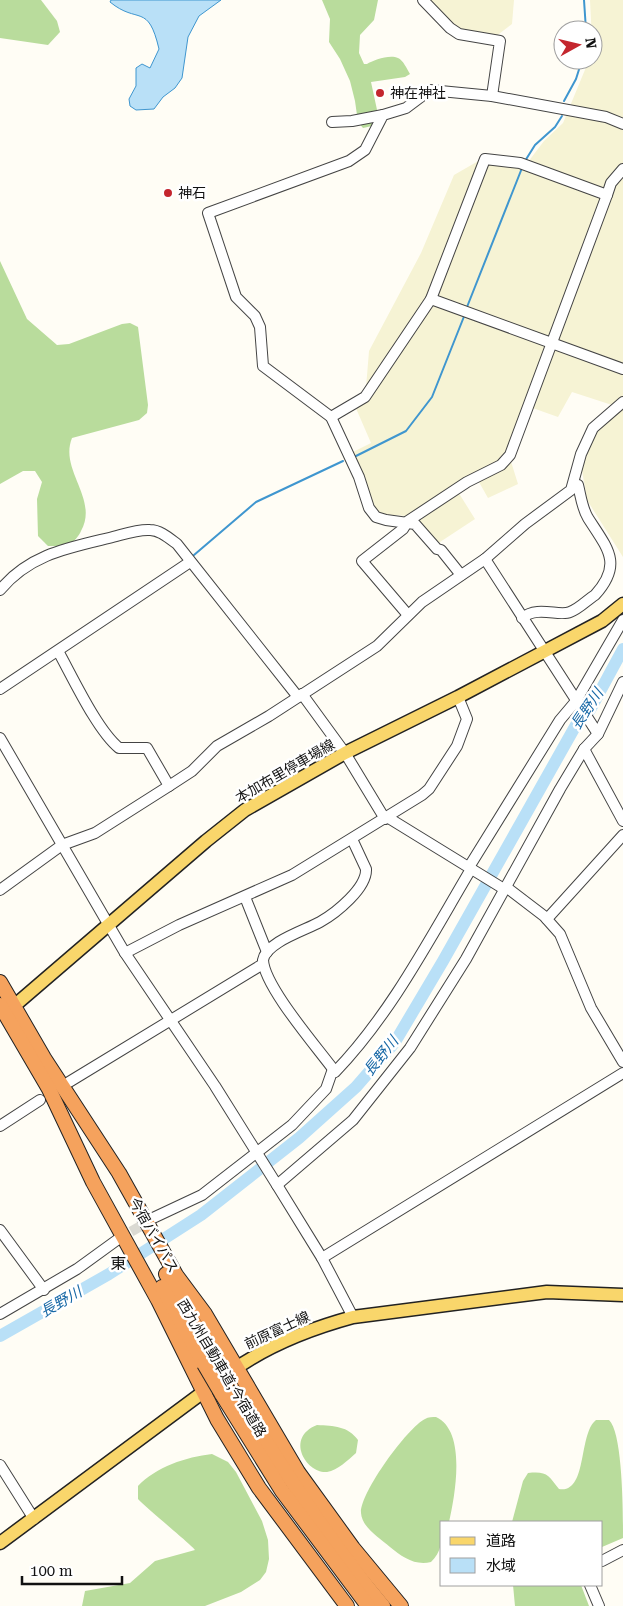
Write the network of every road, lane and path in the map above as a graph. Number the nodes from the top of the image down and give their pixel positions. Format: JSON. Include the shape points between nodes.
{"nodes":[{"id":1,"x":423,"y":0,"type":"edge"},
{"id":2,"x":492,"y":96,"type":"junction"},
{"id":3,"x":383,"y":115,"type":"junction"},
{"id":4,"x":332,"y":122,"type":"dead end"},
{"id":5,"x":623,"y":124,"type":"edge"},
{"id":6,"x":623,"y":169,"type":"edge"},
{"id":7,"x":607,"y":195,"type":"junction"},
{"id":8,"x":431,"y":298,"type":"junction"},
{"id":9,"x":553,"y":342,"type":"junction"},
{"id":10,"x":623,"y":369,"type":"edge"},
{"id":11,"x":623,"y":402,"type":"edge"},
{"id":12,"x":331,"y":417,"type":"junction"},
{"id":13,"x":574,"y":485,"type":"junction"},
{"id":14,"x":408,"y":521,"type":"junction"},
{"id":15,"x":485,"y":559,"type":"junction"},
{"id":16,"x":190,"y":562,"type":"junction"},
{"id":17,"x":460,"y":575,"type":"junction"},
{"id":18,"x":0,"y":590,"type":"edge"},
{"id":19,"x":623,"y":605,"type":"edge"},
{"id":20,"x":408,"y":615,"type":"junction"},
{"id":21,"x":522,"y":618,"type":"junction"},
{"id":22,"x":623,"y":620,"type":"edge"},
{"id":23,"x":58,"y":651,"type":"junction"},
{"id":24,"x":545,"y":652,"type":"junction"},
{"id":25,"x":623,"y":682,"type":"edge"},
{"id":26,"x":0,"y":689,"type":"edge"},
{"id":27,"x":300,"y":695,"type":"junction"},
{"id":28,"x":458,"y":697,"type":"junction"},
{"id":29,"x":577,"y":702,"type":"junction"},
{"id":30,"x":596,"y":732,"type":"junction"},
{"id":31,"x":0,"y":738,"type":"edge"},
{"id":32,"x":584,"y":749,"type":"junction"},
{"id":33,"x":345,"y":753,"type":"junction"},
{"id":34,"x":169,"y":786,"type":"junction"},
{"id":35,"x":386,"y":818,"type":"junction"},
{"id":36,"x":623,"y":821,"type":"edge"},
{"id":37,"x":623,"y":835,"type":"edge"},
{"id":38,"x":352,"y":839,"type":"junction"},
{"id":39,"x":62,"y":845,"type":"junction"},
{"id":40,"x":471,"y":869,"type":"junction"},
{"id":41,"x":504,"y":888,"type":"junction"},
{"id":42,"x":0,"y":890,"type":"edge"},
{"id":43,"x":245,"y":897,"type":"junction"},
{"id":44,"x":548,"y":919,"type":"junction"},
{"id":45,"x":110,"y":925,"type":"junction"},
{"id":46,"x":267,"y":952,"type":"junction"},
{"id":47,"x":125,"y":953,"type":"junction"},
{"id":48,"x":263,"y":964,"type":"junction"},
{"id":49,"x":0,"y":982,"type":"edge"},
{"id":50,"x":5,"y":1011,"type":"edge"},
{"id":51,"x":171,"y":1020,"type":"junction"},
{"id":52,"x":44,"y":1058,"type":"junction"},
{"id":53,"x":623,"y":1062,"type":"edge"},
{"id":54,"x":333,"y":1070,"type":"junction"},
{"id":55,"x":623,"y":1073,"type":"edge"},
{"id":56,"x":69,"y":1082,"type":"dead end"},
{"id":57,"x":45,"y":1094,"type":"junction"},
{"id":58,"x":72,"y":1121,"type":"junction"},
{"id":59,"x":0,"y":1126,"type":"edge"},
{"id":60,"x":257,"y":1154,"type":"junction"},
{"id":61,"x":277,"y":1185,"type":"junction"},
{"id":62,"x":0,"y":1230,"type":"edge"},
{"id":63,"x":138,"y":1234,"type":"junction"},
{"id":64,"x":322,"y":1258,"type":"junction"},
{"id":65,"x":156,"y":1266,"type":"junction"},
{"id":66,"x":44,"y":1290,"type":"junction"},
{"id":67,"x":623,"y":1295,"type":"edge"},
{"id":68,"x":0,"y":1314,"type":"edge"},
{"id":69,"x":353,"y":1317,"type":"junction"},
{"id":70,"x":236,"y":1368,"type":"junction"},
{"id":71,"x":226,"y":1390,"type":"junction"},
{"id":72,"x":203,"y":1393,"type":"junction"},
{"id":73,"x":0,"y":1465,"type":"edge"},
{"id":74,"x":34,"y":1519,"type":"junction"},
{"id":75,"x":0,"y":1543,"type":"edge"},
{"id":76,"x":623,"y":1550,"type":"edge"},
{"id":77,"x":603,"y":1560,"type":"edge"},
{"id":78,"x":590,"y":1586,"type":"edge"},
{"id":79,"x":347,"y":1606,"type":"edge"},
{"id":80,"x":368,"y":1606,"type":"edge"},
{"id":81,"x":383,"y":1606,"type":"edge"},
{"id":82,"x":401,"y":1606,"type":"edge"},
{"id":83,"x":599,"y":1606,"type":"edge"}],
"edges":[{"from":1,"to":2,"type":"street","via":[[459,34],[500,41]]},
{"from":2,"to":3,"type":"street","via":[[430,90],[406,108]]},
{"from":2,"to":5,"type":"street","via":[[606,117]]},
{"from":3,"to":4,"type":"street"},
{"from":3,"to":12,"type":"street","via":[[365,150],[349,161],[208,213],[236,296],[255,316],[260,327],[264,366]]},
{"from":6,"to":7,"type":"street","via":[[611,183]]},
{"from":7,"to":8,"type":"street","via":[[520,164],[485,159]]},
{"from":7,"to":9,"type":"street"},
{"from":8,"to":9,"type":"street"},
{"from":8,"to":12,"type":"street","via":[[365,397]]},
{"from":9,"to":10,"type":"street"},
{"from":9,"to":14,"type":"street","via":[[506,461]]},
{"from":11,"to":13,"type":"street","via":[[593,428],[581,454]]},
{"from":12,"to":14,"type":"street","via":[[359,477],[368,508],[376,517]]},
{"from":13,"to":15,"type":"street"},
{"from":13,"to":21,"type":"street","via":[[578,485],[587,516],[617,557],[618,571],[606,588],[571,612],[541,611]]},
{"from":14,"to":17,"type":"street","via":[[421,529]]},
{"from":14,"to":20,"type":"street","via":[[403,529],[362,561]]},
{"from":15,"to":17,"type":"street"},
{"from":15,"to":21,"type":"street"},
{"from":16,"to":18,"type":"street","via":[[177,544],[164,535],[152,529],[142,530],[44,555],[24,567]]},
{"from":16,"to":23,"type":"street"},
{"from":16,"to":27,"type":"street"},
{"from":17,"to":20,"type":"street"},
{"from":19,"to":24,"type":"main road","name":"本加布里停車場線"},
{"from":20,"to":27,"type":"street","via":[[377,646]]},
{"from":21,"to":24,"type":"street"},
{"from":22,"to":29,"type":"street"},
{"from":23,"to":26,"type":"street"},
{"from":23,"to":34,"type":"street","via":[[111,740],[119,748],[147,748]]},
{"from":24,"to":28,"type":"main road","name":"本加布里停車場線"},
{"from":24,"to":29,"type":"street"},
{"from":25,"to":30,"type":"street"},
{"from":27,"to":33,"type":"street"},
{"from":27,"to":34,"type":"street","via":[[217,746],[192,772]]},
{"from":28,"to":33,"type":"main road","name":"本加布里停車場線"},
{"from":28,"to":35,"type":"street","via":[[468,719],[457,746],[429,789]]},
{"from":29,"to":30,"type":"street"},
{"from":29,"to":40,"type":"street","via":[[560,720]]},
{"from":30,"to":32,"type":"street"},
{"from":31,"to":39,"type":"street"},
{"from":32,"to":36,"type":"street"},
{"from":32,"to":41,"type":"street"},
{"from":33,"to":35,"type":"street"},
{"from":33,"to":45,"type":"main road","name":"本加布里停車場線","via":[[245,810]]},
{"from":34,"to":39,"type":"street","via":[[96,833]]},
{"from":35,"to":38,"type":"street"},
{"from":35,"to":40,"type":"street"},
{"from":37,"to":44,"type":"street"},
{"from":38,"to":43,"type":"street","via":[[292,875]]},
{"from":38,"to":46,"type":"street","via":[[366,869],[360,889],[321,922],[283,940]]},
{"from":39,"to":42,"type":"street"},
{"from":39,"to":45,"type":"street"},
{"from":40,"to":41,"type":"street"},
{"from":40,"to":54,"type":"street","via":[[398,989],[350,1056],[335,1072]]},
{"from":41,"to":44,"type":"street"},
{"from":41,"to":61,"type":"street","via":[[447,992],[389,1077],[353,1120]]},
{"from":43,"to":46,"type":"street"},
{"from":43,"to":47,"type":"street","via":[[179,925]]},
{"from":44,"to":53,"type":"street","via":[[560,934],[591,1008]]},
{"from":45,"to":47,"type":"street"},
{"from":45,"to":50,"type":"main road","name":"本加布里停車場線"},
{"from":46,"to":48,"type":"street"},
{"from":47,"to":51,"type":"street"},
{"from":48,"to":51,"type":"street"},
{"from":48,"to":54,"type":"street","via":[[278,994]]},
{"from":49,"to":50,"type":"highway","name":"今宿バイパス"},
{"from":50,"to":52,"type":"highway","name":"今宿バイパス"},
{"from":50,"to":57,"type":"highway","name":"今宿バイパス"},
{"from":51,"to":56,"type":"street"},
{"from":51,"to":60,"type":"street"},
{"from":52,"to":58,"type":"highway"},
{"from":52,"to":63,"type":"highway","name":"今宿バイパス","via":[[120,1173]]},
{"from":54,"to":60,"type":"street","via":[[326,1090],[292,1125]]},
{"from":55,"to":64,"type":"street"},
{"from":57,"to":58,"type":"highway"},
{"from":57,"to":59,"type":"street"},
{"from":57,"to":63,"type":"highway","name":"今宿バイパス","via":[[93,1182]]},
{"from":58,"to":63,"type":"highway"},
{"from":60,"to":61,"type":"street"},
{"from":60,"to":63,"type":"street","via":[[202,1195]]},
{"from":61,"to":64,"type":"street"},
{"from":62,"to":66,"type":"street"},
{"from":63,"to":65,"type":"highway","name":"今宿バイパス"},
{"from":63,"to":65,"type":"highway","name":"今宿バイパス"},
{"from":63,"to":66,"type":"street"},
{"from":64,"to":69,"type":"street"},
{"from":65,"to":70,"type":"highway","name":"今宿バイパス","via":[[205,1314]]},
{"from":65,"to":71,"type":"highway","name":"西九州自動車道;今宿道路","bridge":true},
{"from":65,"to":72,"type":"highway","name":"今宿バイパス"},
{"from":66,"to":68,"type":"street"},
{"from":67,"to":69,"type":"main road","name":"前原富士線","via":[[547,1292]]},
{"from":69,"to":70,"type":"main road","name":"前原富士線","via":[[278,1344]]},
{"from":70,"to":72,"type":"main road","name":"前原富士線"},
{"from":70,"to":82,"type":"highway","name":"今宿バイパス","via":[[310,1490]]},
{"from":71,"to":80,"type":"highway","name":"西九州自動車道;今宿道路","via":[[282,1491]]},
{"from":71,"to":81,"type":"highway","name":"西九州自動車道;今宿道路","via":[[360,1579]]},
{"from":72,"to":74,"type":"main road","name":"前原富士線"},
{"from":72,"to":79,"type":"highway","name":"今宿バイパス","via":[[259,1488]]},
{"from":73,"to":74,"type":"street"},
{"from":74,"to":75,"type":"main road","name":"前原富士線"},
{"from":76,"to":77,"type":"street"},
{"from":78,"to":83,"type":"street"}]}
